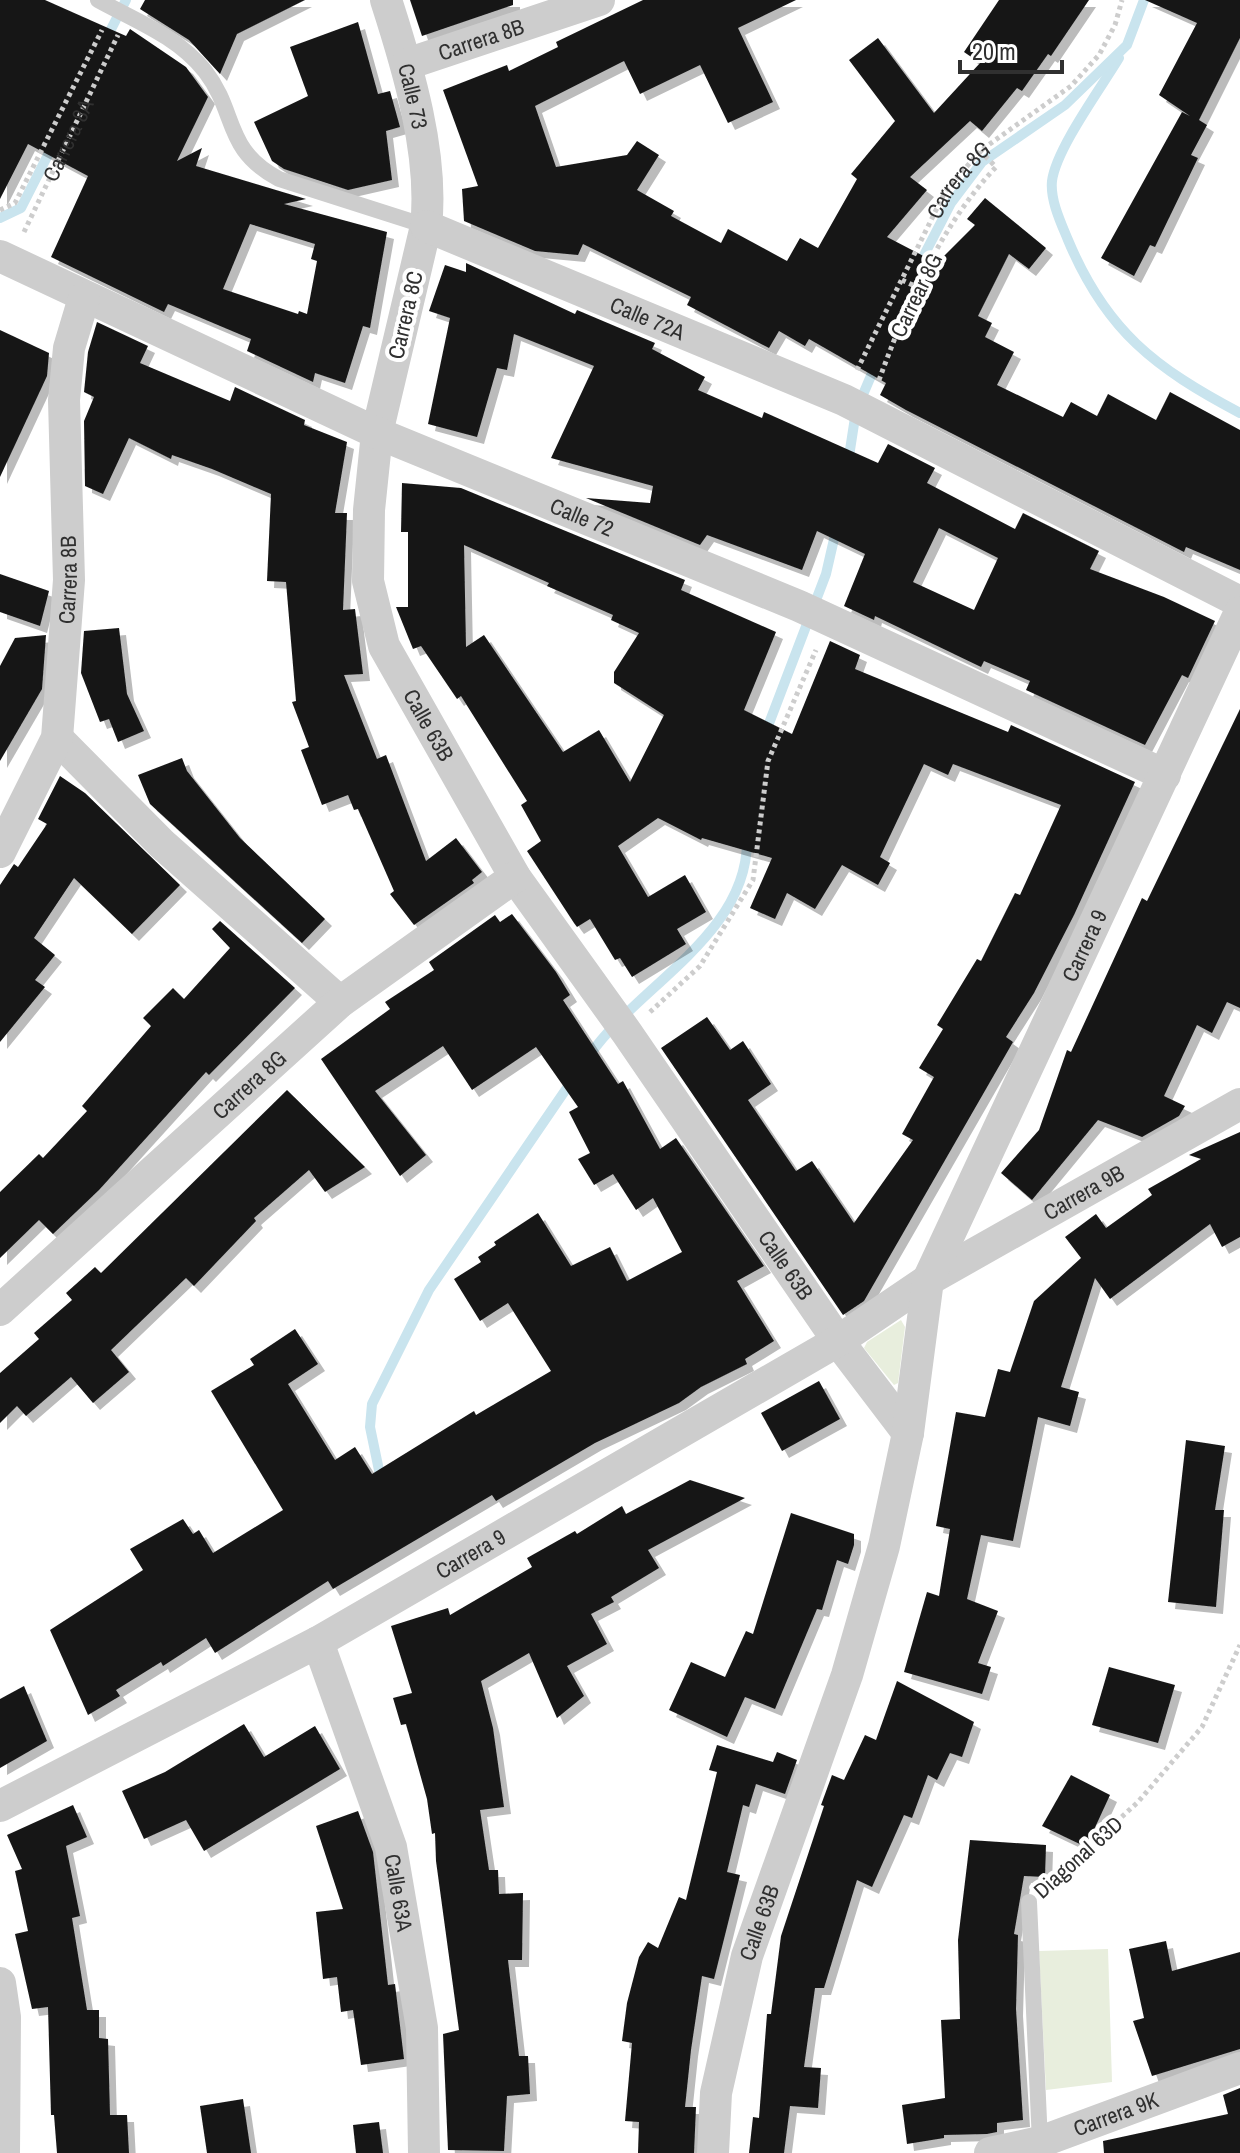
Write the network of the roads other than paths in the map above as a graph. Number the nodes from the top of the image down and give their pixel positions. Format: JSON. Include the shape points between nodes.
{"nodes":[{"id":1,"x":386,"y":0,"type":"edge"},
{"id":2,"x":599,"y":0,"type":"edge"},
{"id":3,"x":113,"y":8,"type":"edge"},
{"id":4,"x":407,"y":64,"type":"junction"},
{"id":5,"x":427,"y":210,"type":"junction"},
{"id":6,"x":3,"y":266,"type":"edge"},
{"id":7,"x":84,"y":298,"type":"junction"},
{"id":8,"x":377,"y":433,"type":"junction"},
{"id":9,"x":1240,"y":602,"type":"edge"},
{"id":10,"x":1240,"y":612,"type":"edge"},
{"id":11,"x":57,"y":738,"type":"junction"},
{"id":12,"x":1165,"y":775,"type":"junction"},
{"id":13,"x":0,"y":852,"type":"edge"},
{"id":14,"x":515,"y":877,"type":"junction"},
{"id":15,"x":340,"y":1002,"type":"junction"},
{"id":16,"x":1240,"y":1104,"type":"edge"},
{"id":17,"x":928,"y":1280,"type":"junction"},
{"id":18,"x":0,"y":1310,"type":"edge"},
{"id":19,"x":838,"y":1341,"type":"junction"},
{"id":20,"x":908,"y":1433,"type":"junction"},
{"id":21,"x":318,"y":1642,"type":"junction"},
{"id":22,"x":0,"y":1806,"type":"edge"},
{"id":23,"x":1029,"y":1902,"type":"road end"},
{"id":24,"x":0,"y":1983,"type":"edge"},
{"id":25,"x":1240,"y":2068,"type":"edge"},
{"id":26,"x":1040,"y":2147,"type":"edge"},
{"id":27,"x":4,"y":2153,"type":"edge"},
{"id":28,"x":424,"y":2153,"type":"edge"},
{"id":29,"x":713,"y":2153,"type":"edge"},
{"id":30,"x":990,"y":2153,"type":"edge"}],
"edges":[{"from":1,"to":4,"type":"street","name":"Calle 73"},
{"from":2,"to":4,"type":"street","name":"Carrera 8B"},
{"from":3,"to":5,"type":"lane","name":"Calle 72A","via":[[167,36],[193,58],[221,98],[245,154],[260,169],[279,179]]},
{"from":4,"to":5,"type":"street","name":"Calle 73"},
{"from":5,"to":8,"type":"street","name":"Carrera 8C"},
{"from":5,"to":9,"type":"street","name":"Calle 72A","via":[[856,406]]},
{"from":6,"to":7,"type":"street","name":"Calle 72"},
{"from":7,"to":8,"type":"street","name":"Calle 72"},
{"from":7,"to":11,"type":"street","name":"Carrera 8B","via":[[69,348],[64,400],[69,580]]},
{"from":8,"to":12,"type":"street","name":"Calle 72","via":[[813,613]]},
{"from":8,"to":14,"type":"street","name":"Calle 63B","via":[[368,567],[376,624]]},
{"from":10,"to":12,"type":"street","name":"Carrera 9"},
{"from":11,"to":13,"type":"street","name":"Carrera 8B"},
{"from":11,"to":15,"type":"street","via":[[162,844]]},
{"from":12,"to":17,"type":"street","name":"Carrera 9"},
{"from":14,"to":15,"type":"street","name":"Carrera 8G"},
{"from":14,"to":19,"type":"street","name":"Calle 63B"},
{"from":15,"to":18,"type":"street","name":"Carrera 8G"},
{"from":16,"to":17,"type":"street","name":"Carrera 9B"},
{"from":17,"to":19,"type":"street","name":"Carrera 9"},
{"from":17,"to":20,"type":"street","name":"Carrera 9"},
{"from":19,"to":20,"type":"street","name":"Calle 63B"},
{"from":19,"to":21,"type":"street","name":"Carrera 9"},
{"from":20,"to":29,"type":"street","name":"Calle 63B","via":[[884,1546],[847,1675],[747,1956],[716,2093]]},
{"from":21,"to":22,"type":"street","name":"Carrera 9"},
{"from":21,"to":28,"type":"street","name":"Calle 63A","via":[[391,1847],[422,2028]]},
{"from":23,"to":26,"type":"lane","name":"Diagonal 63D"},
{"from":24,"to":27,"type":"street","via":[[5,2017]]},
{"from":25,"to":26,"type":"street","name":"Carrera 9K"},
{"from":26,"to":30,"type":"street","name":"Carrera 9K"}]}
